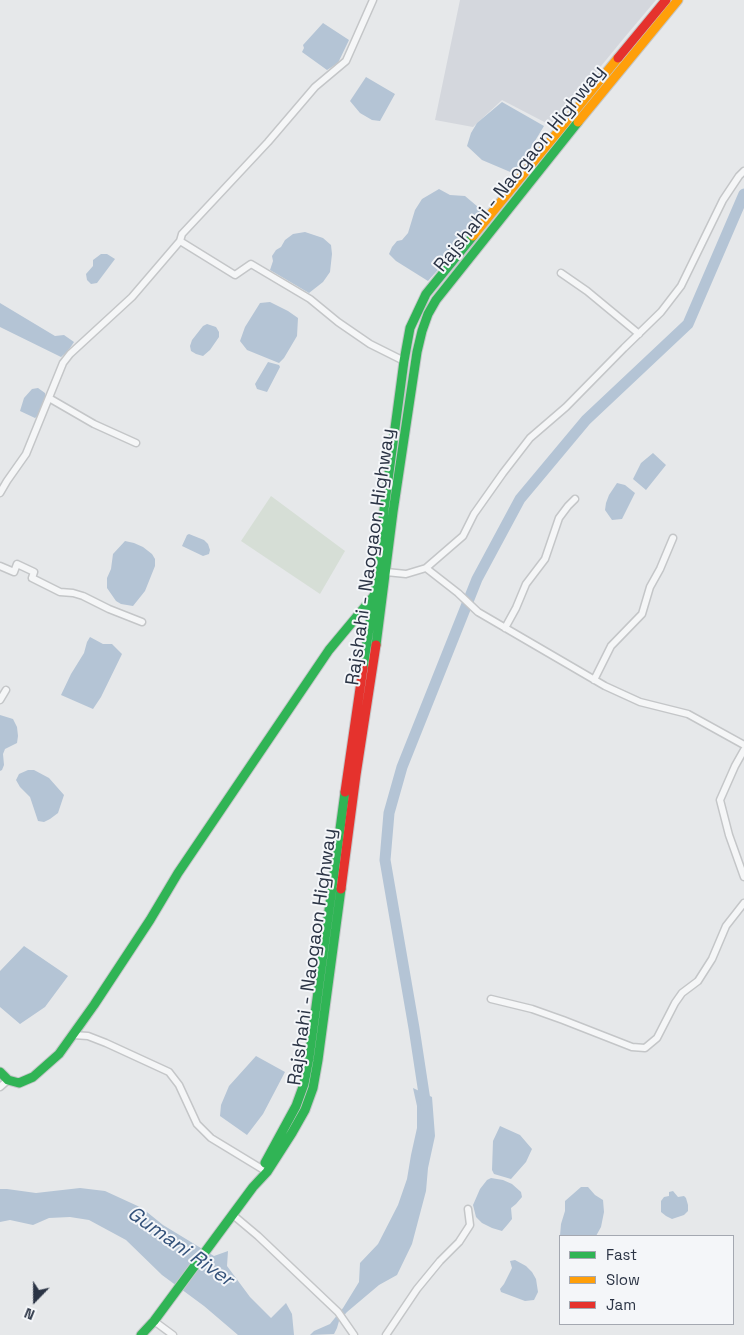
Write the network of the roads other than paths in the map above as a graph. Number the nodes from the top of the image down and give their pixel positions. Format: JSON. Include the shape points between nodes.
{"nodes":[{"id":1,"x":373,"y":0,"type":"edge"},
{"id":2,"x":666,"y":0,"type":"edge"},
{"id":3,"x":678,"y":0,"type":"edge"},
{"id":4,"x":744,"y":171,"type":"edge"},
{"id":5,"x":180,"y":241,"type":"junction"},
{"id":6,"x":561,"y":273,"type":"dead end"},
{"id":7,"x":638,"y":334,"type":"junction"},
{"id":8,"x":404,"y":361,"type":"junction"},
{"id":9,"x":49,"y":398,"type":"junction"},
{"id":10,"x":394,"y":438,"type":"junction"},
{"id":11,"x":404,"y":440,"type":"junction"},
{"id":12,"x":136,"y":443,"type":"dead end"},
{"id":13,"x":0,"y":494,"type":"edge"},
{"id":14,"x":575,"y":499,"type":"dead end"},
{"id":15,"x":673,"y":538,"type":"dead end"},
{"id":16,"x":0,"y":566,"type":"edge"},
{"id":17,"x":426,"y":568,"type":"junction"},
{"id":18,"x":386,"y":572,"type":"junction"},
{"id":19,"x":374,"y":596,"type":"junction"},
{"id":20,"x":142,"y":622,"type":"dead end"},
{"id":21,"x":505,"y":628,"type":"junction"},
{"id":22,"x":369,"y":660,"type":"junction"},
{"id":23,"x":594,"y":680,"type":"junction"},
{"id":24,"x":6,"y":690,"type":"dead end"},
{"id":25,"x":0,"y":700,"type":"edge"},
{"id":26,"x":744,"y":745,"type":"edge"},
{"id":27,"x":744,"y":750,"type":"edge"},
{"id":28,"x":744,"y":877,"type":"edge"},
{"id":29,"x":744,"y":903,"type":"edge"},
{"id":30,"x":491,"y":999,"type":"dead end"},
{"id":31,"x":73,"y":1035,"type":"junction"},
{"id":32,"x":0,"y":1072,"type":"edge"},
{"id":33,"x":8,"y":1080,"type":"junction"},
{"id":34,"x":0,"y":1087,"type":"edge"},
{"id":35,"x":264,"y":1170,"type":"junction"},
{"id":36,"x":468,"y":1209,"type":"dead end"},
{"id":37,"x":233,"y":1214,"type":"junction"},
{"id":38,"x":154,"y":1321,"type":"junction"},
{"id":39,"x":141,"y":1335,"type":"edge"},
{"id":40,"x":173,"y":1335,"type":"edge"},
{"id":41,"x":354,"y":1335,"type":"edge"},
{"id":42,"x":386,"y":1335,"type":"edge"}],
"edges":[{"from":1,"to":5,"type":"street","via":[[346,61],[315,87],[182,234]]},
{"from":2,"to":8,"type":"main road","name":"Rajshahi - Naogaon Highway","via":[[426,294],[410,328]]},
{"from":3,"to":11,"type":"main road","name":"Rajshahi - Naogaon Highway","via":[[436,300],[428,314],[417,352]]},
{"from":4,"to":7,"type":"street","via":[[724,200],[681,286]]},
{"from":5,"to":8,"type":"street","via":[[235,275],[251,264],[310,298],[370,344]]},
{"from":5,"to":9,"type":"street","via":[[132,297],[70,354]]},
{"from":6,"to":7,"type":"street"},
{"from":7,"to":17,"type":"street","via":[[566,407],[530,438],[474,514],[463,536]]},
{"from":8,"to":10,"type":"main road","name":"Rajshahi - Naogaon Highway"},
{"from":9,"to":12,"type":"street"},
{"from":9,"to":13,"type":"street","via":[[26,454]]},
{"from":10,"to":11,"type":"main road"},
{"from":10,"to":19,"type":"main road","name":"Rajshahi - Naogaon Highway"},
{"from":11,"to":18,"type":"main road","name":"Rajshahi - Naogaon Highway"},
{"from":14,"to":21,"type":"street","via":[[559,518],[545,560],[526,584]]},
{"from":15,"to":23,"type":"street","via":[[650,587],[642,614],[610,646]]},
{"from":16,"to":20,"type":"street","via":[[14,572],[17,564],[34,572],[32,578],[60,592],[82,596]]},
{"from":17,"to":18,"type":"street","via":[[406,574]]},
{"from":17,"to":21,"type":"street","via":[[478,612]]},
{"from":18,"to":22,"type":"main road","name":"Rajshahi - Naogaon Highway"},
{"from":19,"to":22,"type":"main road","name":"Rajshahi - Naogaon Highway"},
{"from":19,"to":31,"type":"main road","via":[[329,650]]},
{"from":21,"to":23,"type":"street"},
{"from":22,"to":35,"type":"main road","name":"Rajshahi - Naogaon Highway","via":[[313,1088],[292,1133]]},
{"from":23,"to":26,"type":"street","via":[[640,702],[688,714]]},
{"from":24,"to":25,"type":"street"},
{"from":27,"to":28,"type":"street","via":[[720,800]]},
{"from":29,"to":30,"type":"street","via":[[726,926],[698,982],[682,993],[656,1038],[645,1048],[632,1048],[532,1009]]},
{"from":31,"to":33,"type":"main road","via":[[59,1054],[33,1077],[19,1083]]},
{"from":31,"to":35,"type":"street","via":[[88,1036],[169,1072],[197,1124],[212,1138]]},
{"from":32,"to":33,"type":"main road"},
{"from":33,"to":34,"type":"street"},
{"from":35,"to":37,"type":"main road","name":"Rajshahi - Naogaon Highway"},
{"from":36,"to":42,"type":"street","via":[[470,1225],[459,1242],[417,1288]]},
{"from":37,"to":38,"type":"main road","name":"Rajshahi - Naogaon Highway"},
{"from":37,"to":41,"type":"street","via":[[338,1312]]},
{"from":38,"to":39,"type":"main road"},
{"from":38,"to":40,"type":"street"}]}
